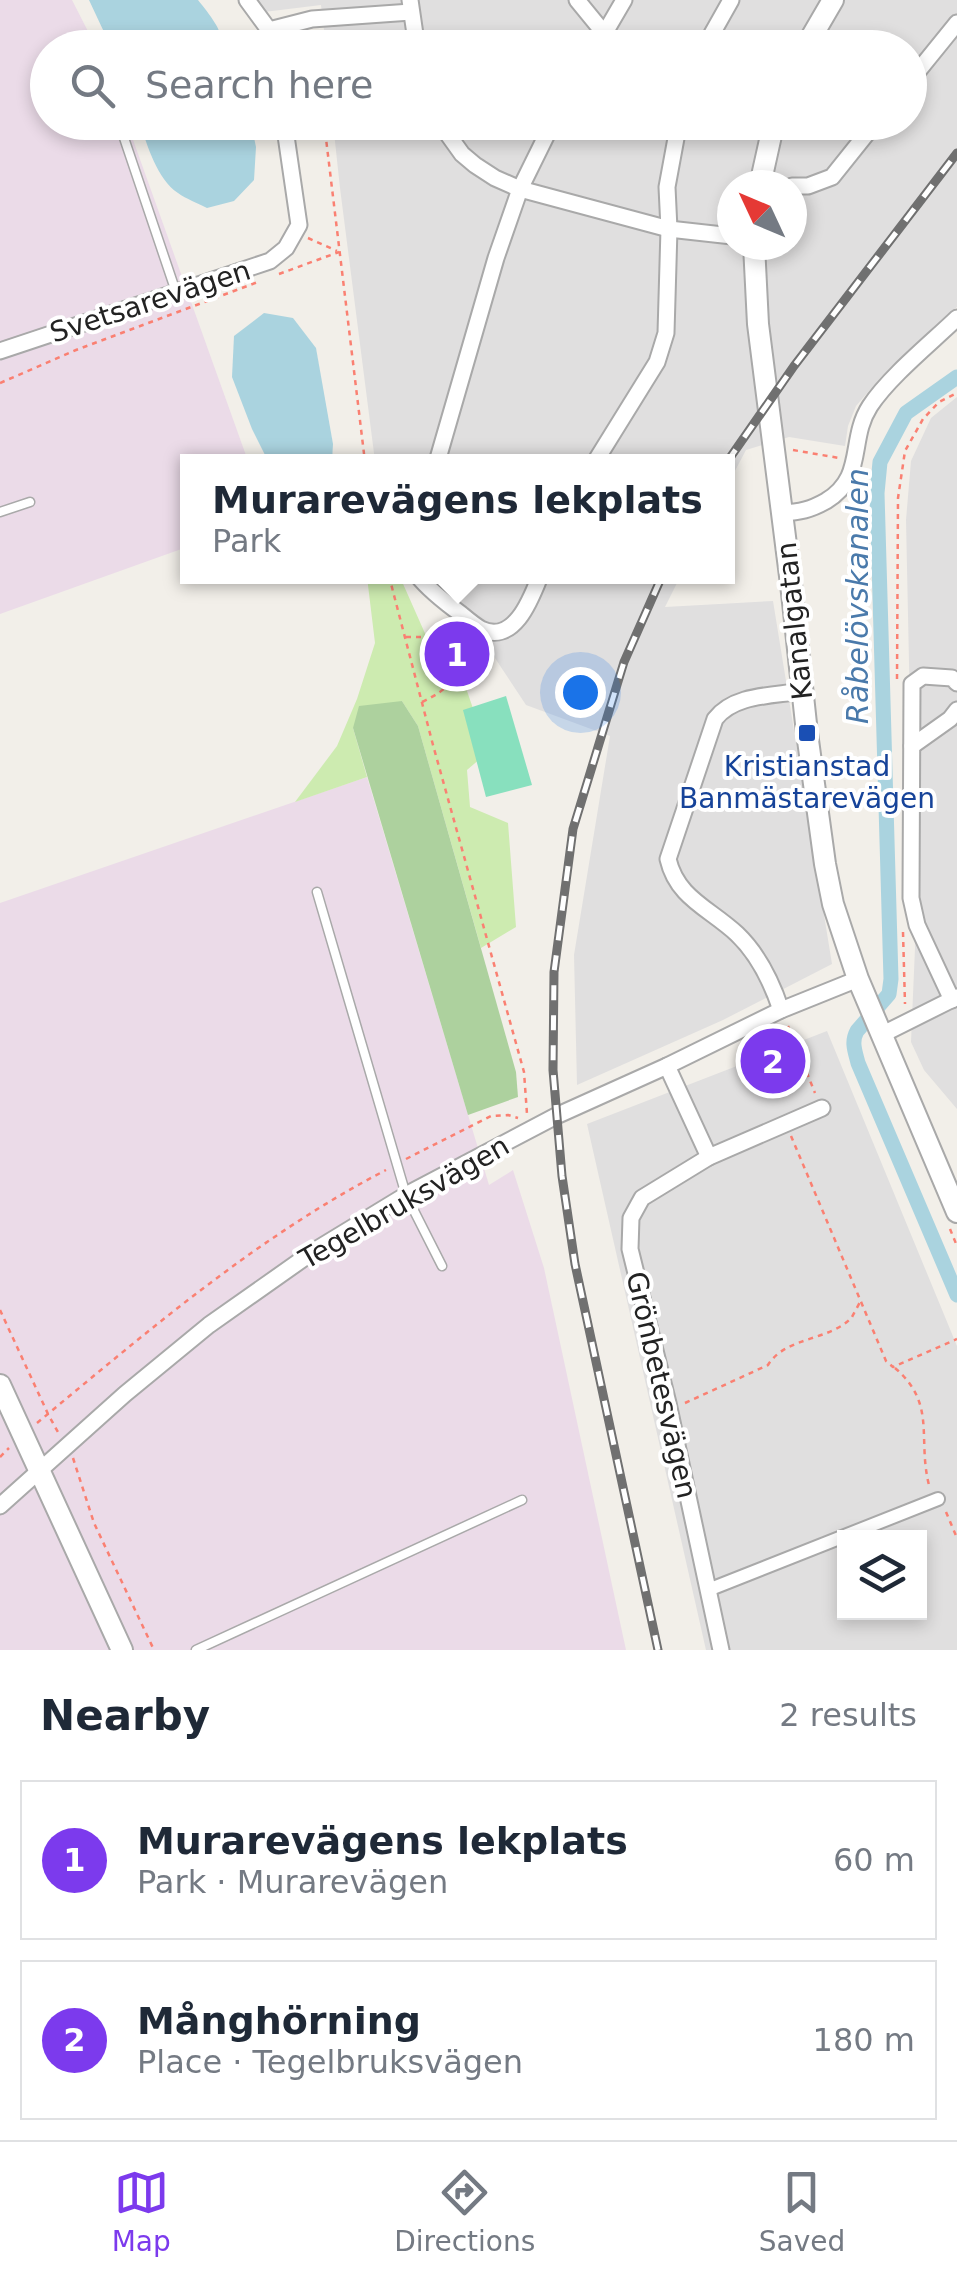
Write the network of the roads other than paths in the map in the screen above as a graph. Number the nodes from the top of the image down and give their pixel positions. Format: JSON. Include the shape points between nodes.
{"nodes":[{"id":1,"x":248,"y":0,"type":"edge"},
{"id":2,"x":576,"y":0,"type":"edge"},
{"id":3,"x":624,"y":0,"type":"edge"},
{"id":4,"x":731,"y":0,"type":"edge"},
{"id":5,"x":832,"y":0,"type":"edge"},
{"id":6,"x":410,"y":6,"type":"edge"},
{"id":7,"x":957,"y":22,"type":"edge"},
{"id":8,"x":269,"y":30,"type":"joint"},
{"id":9,"x":594,"y":30,"type":"edge"},
{"id":10,"x":606,"y":30,"type":"edge"},
{"id":11,"x":714,"y":30,"type":"edge"},
{"id":12,"x":814,"y":30,"type":"edge"},
{"id":13,"x":927,"y":60,"type":"edge"},
{"id":14,"x":125,"y":140,"type":"edge"},
{"id":15,"x":287,"y":140,"type":"edge"},
{"id":16,"x":452,"y":140,"type":"edge"},
{"id":17,"x":544,"y":140,"type":"edge"},
{"id":18,"x":676,"y":140,"type":"edge"},
{"id":19,"x":772,"y":140,"type":"edge"},
{"id":20,"x":862,"y":140,"type":"edge"},
{"id":21,"x":768,"y":170,"type":"edge"},
{"id":22,"x":807,"y":186,"type":"edge"},
{"id":23,"x":520,"y":189,"type":"junction"},
{"id":24,"x":668,"y":228,"type":"junction"},
{"id":25,"x":717,"y":234,"type":"edge"},
{"id":26,"x":755,"y":260,"type":"edge"},
{"id":27,"x":176,"y":292,"type":"junction"},
{"id":28,"x":957,"y":318,"type":"edge"},
{"id":29,"x":0,"y":351,"type":"edge"},
{"id":30,"x":438,"y":454,"type":"edge"},
{"id":31,"x":601,"y":454,"type":"edge"},
{"id":32,"x":30,"y":502,"type":"dead end"},
{"id":33,"x":0,"y":512,"type":"edge"},
{"id":34,"x":782,"y":512,"type":"junction"},
{"id":35,"x":427,"y":584,"type":"edge"},
{"id":36,"x":537,"y":584,"type":"edge"},
{"id":37,"x":957,"y":682,"type":"edge"},
{"id":38,"x":802,"y":691,"type":"junction"},
{"id":39,"x":957,"y":710,"type":"edge"},
{"id":40,"x":912,"y":746,"type":"junction"},
{"id":41,"x":316,"y":892,"type":"dead end"},
{"id":42,"x":862,"y":988,"type":"junction"},
{"id":43,"x":955,"y":999,"type":"edge"},
{"id":44,"x":783,"y":1016,"type":"junction"},
{"id":45,"x":880,"y":1027,"type":"junction"},
{"id":46,"x":667,"y":1066,"type":"junction"},
{"id":47,"x":822,"y":1108,"type":"road end"},
{"id":48,"x":709,"y":1156,"type":"junction"},
{"id":49,"x":406,"y":1196,"type":"junction"},
{"id":50,"x":957,"y":1212,"type":"edge"},
{"id":51,"x":442,"y":1266,"type":"dead end"},
{"id":52,"x":0,"y":1386,"type":"edge"},
{"id":53,"x":39,"y":1470,"type":"junction"},
{"id":54,"x":522,"y":1500,"type":"dead end"},
{"id":55,"x":938,"y":1500,"type":"road end"},
{"id":56,"x":0,"y":1506,"type":"edge"},
{"id":57,"x":708,"y":1590,"type":"junction"},
{"id":58,"x":122,"y":1650,"type":"edge"},
{"id":59,"x":196,"y":1650,"type":"edge"},
{"id":60,"x":722,"y":1650,"type":"edge"}],
"edges":[{"from":1,"to":8,"type":"street"},
{"from":2,"to":9,"type":"street"},
{"from":3,"to":10,"type":"street"},
{"from":4,"to":11,"type":"street"},
{"from":5,"to":12,"type":"street"},
{"from":6,"to":8,"type":"street"},
{"from":7,"to":13,"type":"street"},
{"from":14,"to":27,"type":"lane"},
{"from":15,"to":27,"type":"street","name":"Svetsarevägen","via":[[299,224],[286,248],[270,262]]},
{"from":16,"to":23,"type":"street","via":[[495,178]]},
{"from":17,"to":23,"type":"street"},
{"from":18,"to":24,"type":"street"},
{"from":19,"to":21,"type":"street"},
{"from":20,"to":22,"type":"street","via":[[832,177]]},
{"from":23,"to":24,"type":"street"},
{"from":23,"to":30,"type":"street"},
{"from":24,"to":25,"type":"street"},
{"from":24,"to":31,"type":"street","via":[[666,333],[657,362]]},
{"from":26,"to":34,"type":"street","name":"Kanalgatan"},
{"from":27,"to":29,"type":"street","name":"Svetsarevägen"},
{"from":28,"to":34,"type":"street","via":[[872,403],[842,489],[803,512]]},
{"from":32,"to":33,"type":"lane"},
{"from":34,"to":38,"type":"street","name":"Kanalgatan"},
{"from":35,"to":36,"type":"street","via":[[484,631],[499,632],[517,622]]},
{"from":37,"to":40,"type":"street","via":[[924,676],[912,684]]},
{"from":38,"to":42,"type":"street","name":"Kanalgatan","via":[[825,864]]},
{"from":38,"to":44,"type":"street","via":[[722,708],[668,859],[683,891],[753,953]]},
{"from":39,"to":40,"type":"street"},
{"from":40,"to":43,"type":"street","via":[[911,898],[917,925]]},
{"from":41,"to":49,"type":"lane"},
{"from":42,"to":44,"type":"street","name":"Tegelbruksvägen"},
{"from":42,"to":45,"type":"street","name":"Kanalgatan"},
{"from":43,"to":45,"type":"street"},
{"from":44,"to":46,"type":"street","name":"Tegelbruksvägen"},
{"from":45,"to":50,"type":"street","name":"Kanalgatan"},
{"from":46,"to":48,"type":"street"},
{"from":46,"to":49,"type":"street","name":"Tegelbruksvägen"},
{"from":47,"to":48,"type":"street","name":"Grönbetesvägen"},
{"from":48,"to":57,"type":"street","name":"Grönbetesvägen","via":[[642,1198],[631,1218],[630,1248]]},
{"from":49,"to":51,"type":"lane"},
{"from":49,"to":53,"type":"street","name":"Tegelbruksvägen","via":[[209,1325]]},
{"from":52,"to":53,"type":"street"},
{"from":53,"to":56,"type":"street","name":"Tegelbruksvägen"},
{"from":53,"to":58,"type":"street"},
{"from":54,"to":59,"type":"lane"},
{"from":55,"to":57,"type":"street"},
{"from":57,"to":60,"type":"street","name":"Grönbetesvägen"}]}
